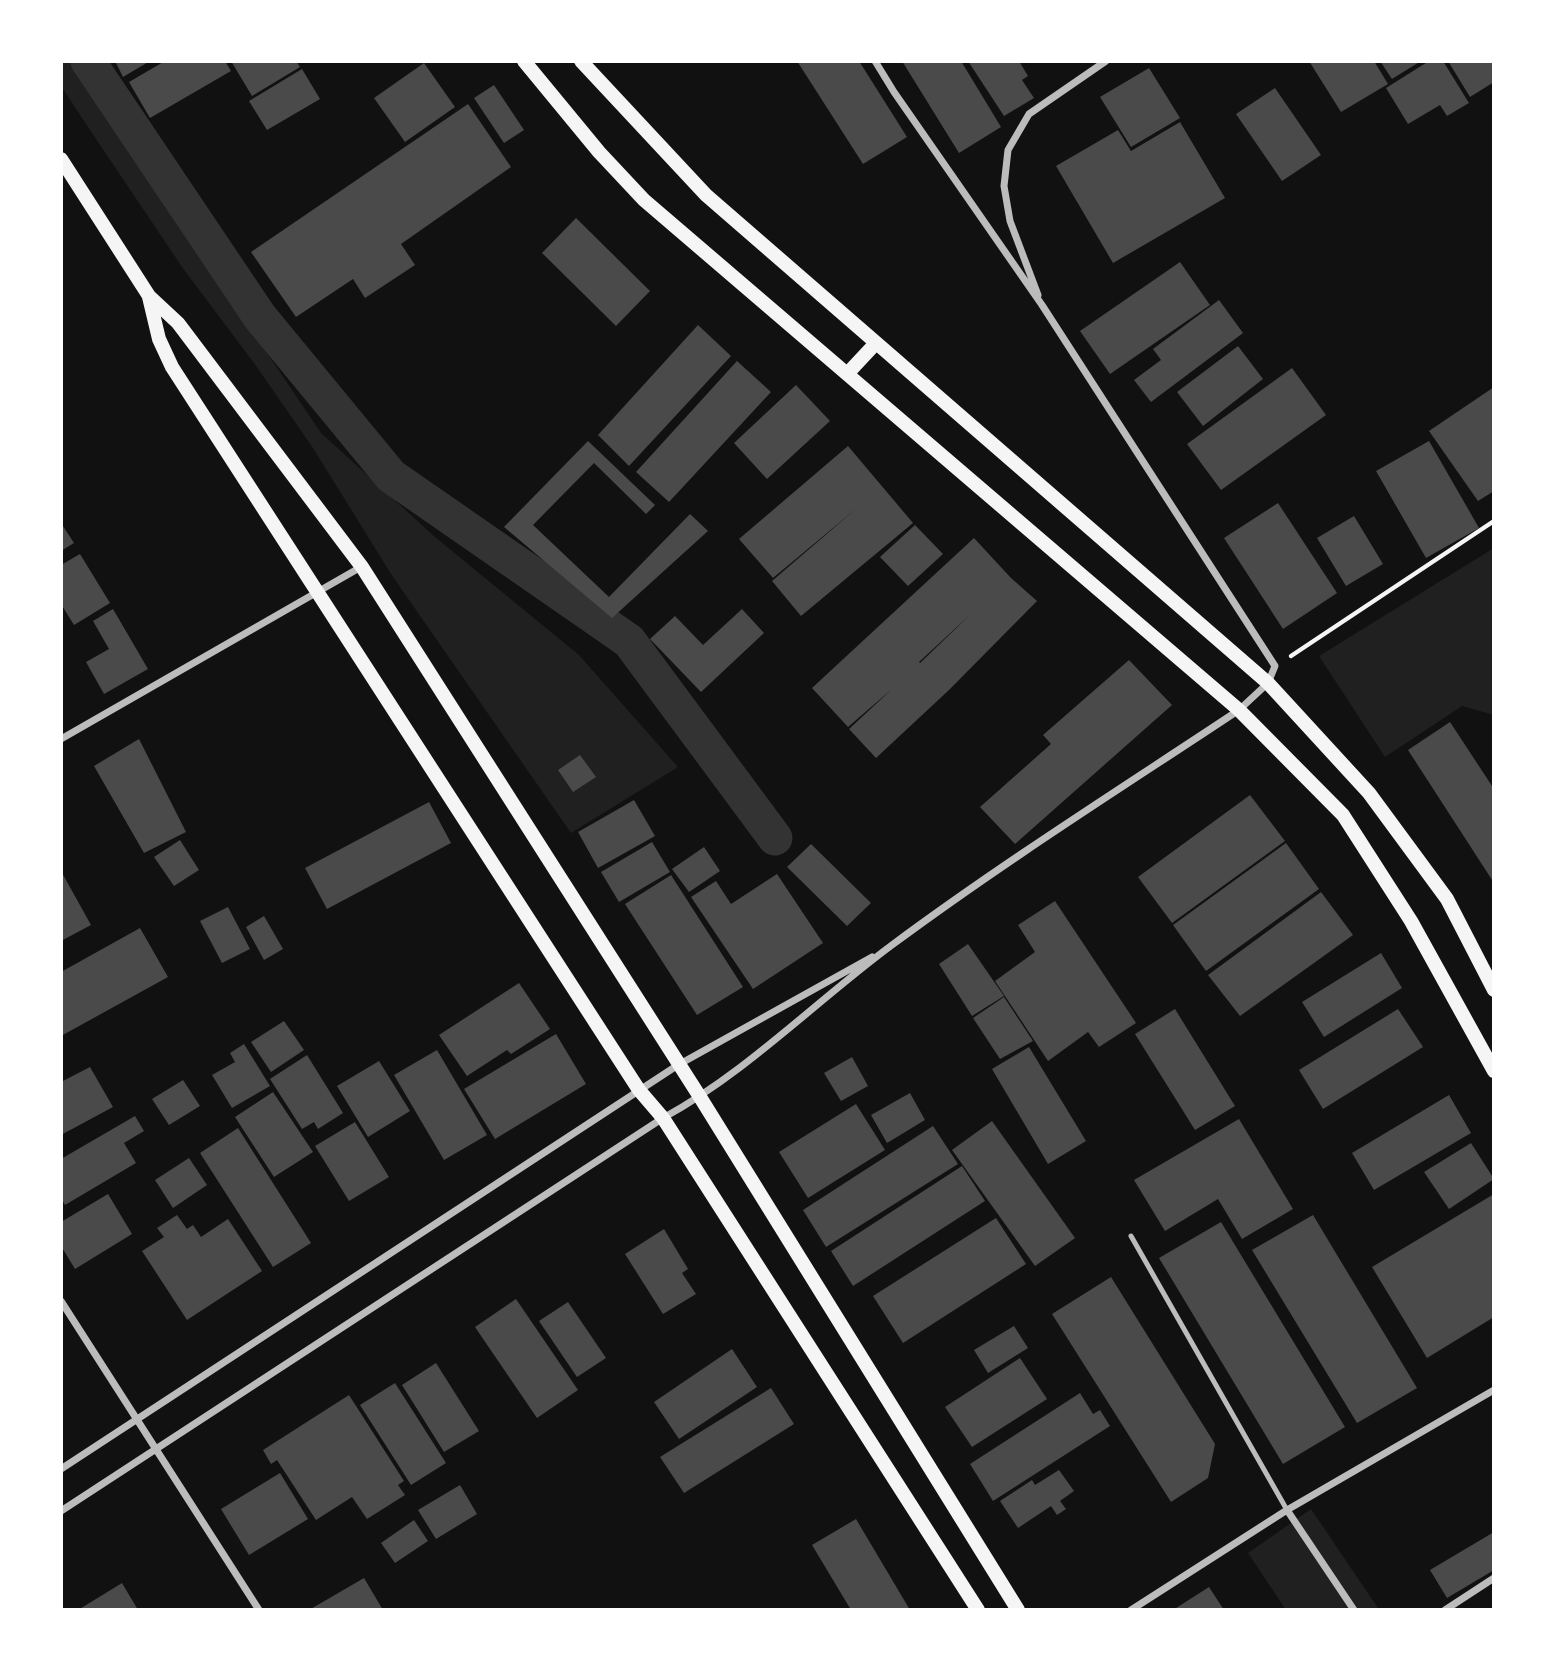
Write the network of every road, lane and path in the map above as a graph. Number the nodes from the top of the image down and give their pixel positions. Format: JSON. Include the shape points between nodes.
{"nodes":[{"id":1,"x":524,"y":61,"type":"edge"},
{"id":2,"x":581,"y":61,"type":"edge"},
{"id":3,"x":875,"y":61,"type":"edge"},
{"id":4,"x":1106,"y":61,"type":"edge"},
{"id":5,"x":61,"y":159,"type":"edge"},
{"id":6,"x":149,"y":296,"type":"junction"},
{"id":7,"x":1042,"y":305,"type":"junction"},
{"id":8,"x":876,"y":343,"type":"junction"},
{"id":9,"x":847,"y":373,"type":"junction"},
{"id":10,"x":1494,"y":521,"type":"edge"},
{"id":11,"x":362,"y":567,"type":"junction"},
{"id":12,"x":318,"y":593,"type":"junction"},
{"id":13,"x":1275,"y":666,"type":"junction"},
{"id":14,"x":1268,"y":683,"type":"junction"},
{"id":15,"x":1239,"y":710,"type":"junction"},
{"id":16,"x":61,"y":739,"type":"edge"},
{"id":17,"x":891,"y":946,"type":"junction"},
{"id":18,"x":1494,"y":990,"type":"edge"},
{"id":19,"x":678,"y":1065,"type":"junction"},
{"id":20,"x":1494,"y":1072,"type":"edge"},
{"id":21,"x":639,"y":1090,"type":"junction"},
{"id":22,"x":701,"y":1097,"type":"junction"},
{"id":23,"x":663,"y":1118,"type":"junction"},
{"id":24,"x":1130,"y":1236,"type":"dead end"},
{"id":25,"x":61,"y":1301,"type":"edge"},
{"id":26,"x":1494,"y":1390,"type":"edge"},
{"id":27,"x":136,"y":1418,"type":"junction"},
{"id":28,"x":156,"y":1448,"type":"junction"},
{"id":29,"x":61,"y":1469,"type":"edge"},
{"id":30,"x":1287,"y":1510,"type":"junction"},
{"id":31,"x":61,"y":1511,"type":"edge"},
{"id":32,"x":1494,"y":1578,"type":"edge"},
{"id":33,"x":259,"y":1610,"type":"edge"},
{"id":34,"x":978,"y":1610,"type":"edge"},
{"id":35,"x":1018,"y":1610,"type":"edge"},
{"id":36,"x":1131,"y":1610,"type":"edge"},
{"id":37,"x":1354,"y":1610,"type":"edge"},
{"id":38,"x":1445,"y":1610,"type":"edge"}],
"edges":[{"from":1,"to":9,"type":"main road","via":[[644,200]]},
{"from":2,"to":8,"type":"main road","via":[[706,195]]},
{"from":3,"to":7,"type":"street"},
{"from":4,"to":7,"type":"street","via":[[1030,114],[1008,150],[1004,186],[1010,221]]},
{"from":5,"to":6,"type":"main road"},
{"from":6,"to":11,"type":"main road","via":[[178,323]]},
{"from":6,"to":12,"type":"main road","via":[[159,339],[172,367]]},
{"from":7,"to":13,"type":"street"},
{"from":8,"to":9,"type":"main road"},
{"from":8,"to":14,"type":"main road"},
{"from":9,"to":15,"type":"main road"},
{"from":10,"to":13,"type":"path"},
{"from":11,"to":12,"type":"street"},
{"from":11,"to":19,"type":"main road"},
{"from":12,"to":16,"type":"street"},
{"from":12,"to":21,"type":"main road"},
{"from":13,"to":14,"type":"street"},
{"from":14,"to":15,"type":"street"},
{"from":14,"to":18,"type":"main road","via":[[1369,793],[1447,899]]},
{"from":15,"to":17,"type":"street"},
{"from":15,"to":20,"type":"main road","via":[[1343,815],[1412,921]]},
{"from":17,"to":19,"type":"street"},
{"from":17,"to":22,"type":"street"},
{"from":19,"to":21,"type":"street"},
{"from":19,"to":22,"type":"main road"},
{"from":21,"to":23,"type":"main road"},
{"from":21,"to":27,"type":"street"},
{"from":22,"to":23,"type":"street"},
{"from":22,"to":35,"type":"main road"},
{"from":23,"to":28,"type":"street"},
{"from":23,"to":34,"type":"main road"},
{"from":24,"to":30,"type":"lane"},
{"from":25,"to":27,"type":"street"},
{"from":26,"to":30,"type":"street"},
{"from":27,"to":28,"type":"street"},
{"from":27,"to":29,"type":"street"},
{"from":28,"to":31,"type":"street"},
{"from":28,"to":33,"type":"street"},
{"from":30,"to":36,"type":"street"},
{"from":30,"to":37,"type":"street"},
{"from":32,"to":38,"type":"street"}]}
